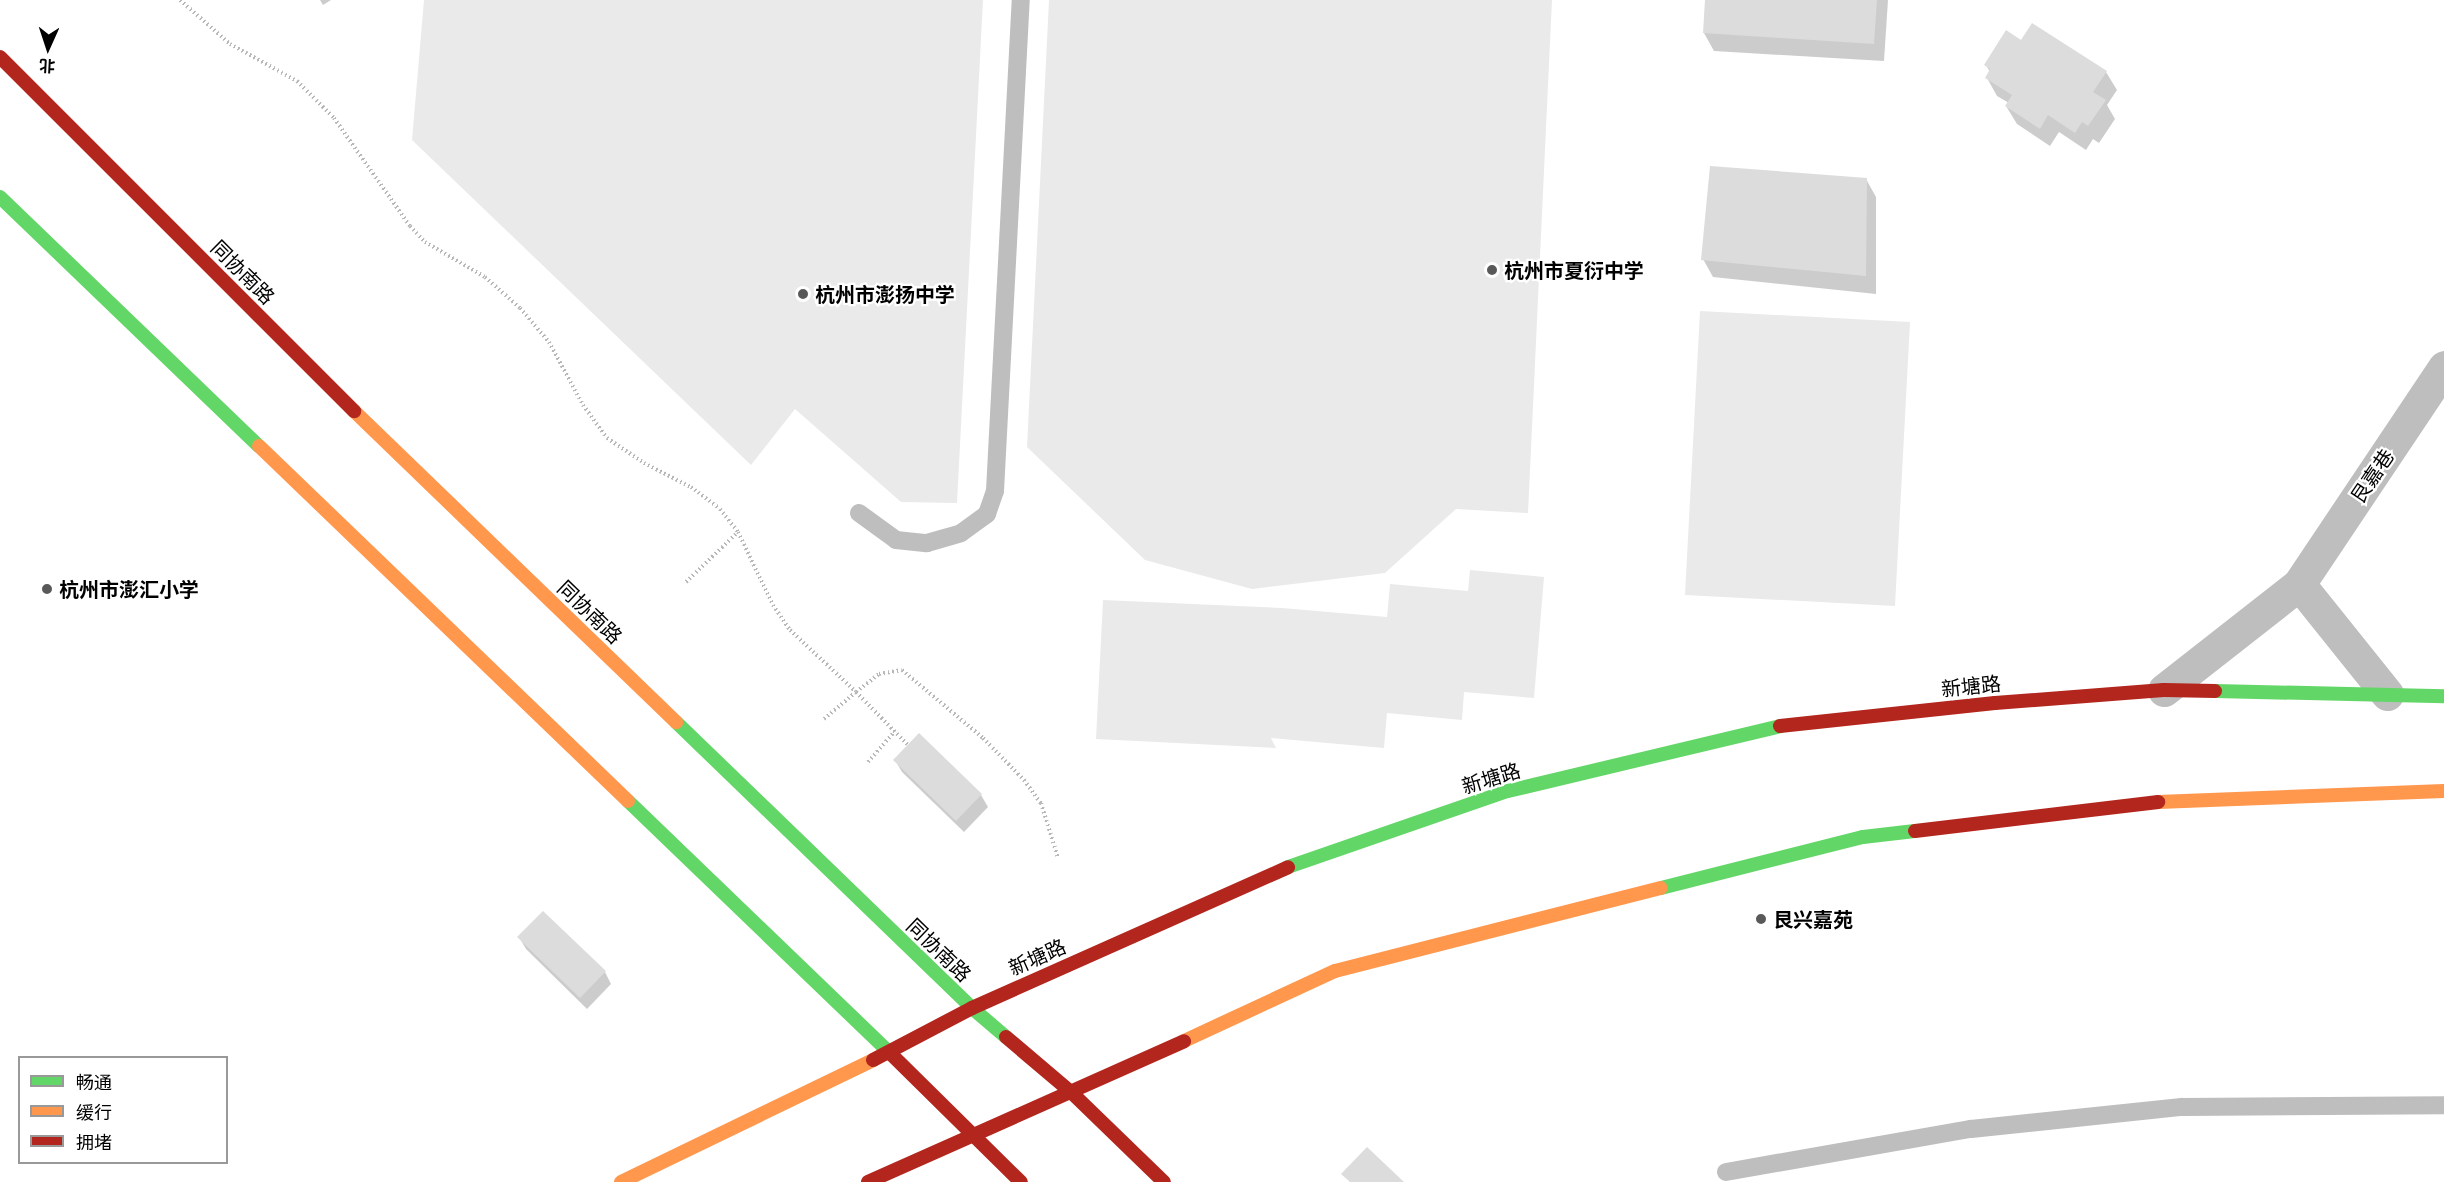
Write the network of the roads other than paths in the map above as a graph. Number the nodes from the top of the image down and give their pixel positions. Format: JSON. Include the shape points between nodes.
{"nodes":[{"id":1,"x":1022,"y":0,"type":"edge"},
{"id":2,"x":0,"y":57,"type":"edge"},
{"id":3,"x":0,"y":197,"type":"edge"},
{"id":4,"x":2444,"y":367,"type":"edge"},
{"id":5,"x":859,"y":513,"type":"dead end"},
{"id":6,"x":2299,"y":584,"type":"junction"},
{"id":7,"x":2164,"y":690,"type":"junction"},
{"id":8,"x":2388,"y":694,"type":"junction"},
{"id":9,"x":2444,"y":696,"type":"edge"},
{"id":10,"x":2444,"y":791,"type":"edge"},
{"id":11,"x":972,"y":1008,"type":"junction"},
{"id":12,"x":889,"y":1052,"type":"junction"},
{"id":13,"x":1072,"y":1093,"type":"junction"},
{"id":14,"x":2444,"y":1105,"type":"edge"},
{"id":15,"x":974,"y":1137,"type":"junction"},
{"id":16,"x":1726,"y":1172,"type":"dead end"},
{"id":17,"x":621,"y":1182,"type":"edge"},
{"id":18,"x":868,"y":1182,"type":"edge"},
{"id":19,"x":1021,"y":1182,"type":"edge"},
{"id":20,"x":1164,"y":1182,"type":"edge"}],
"edges":[{"from":1,"to":5,"type":"lane","via":[[995,491],[987,514],[961,533],[927,543],[896,540]]},
{"from":2,"to":11,"type":"main road","name":"同协南路","via":[[374,430]]},
{"from":3,"to":12,"type":"main road"},
{"from":4,"to":6,"type":"street","name":"艮嘉巷"},
{"from":6,"to":7,"type":"street","name":"艮嘉巷"},
{"from":6,"to":8,"type":"street"},
{"from":7,"to":8,"type":"main road","name":"新塘路"},
{"from":7,"to":11,"type":"main road","name":"新塘路","via":[[1995,702],[1770,727],[1508,791],[1285,868]]},
{"from":8,"to":9,"type":"main road","name":"新塘路"},
{"from":10,"to":13,"type":"main road","via":[[2150,802],[1863,837],[1335,970]]},
{"from":11,"to":12,"type":"main road","name":"新塘路"},
{"from":11,"to":13,"type":"main road","name":"同协南路"},
{"from":12,"to":15,"type":"main road"},
{"from":12,"to":17,"type":"main road","name":"新塘路"},
{"from":13,"to":15,"type":"main road"},
{"from":13,"to":20,"type":"main road","name":"同协南路"},
{"from":14,"to":16,"type":"lane","via":[[2182,1107],[1971,1129]]},
{"from":15,"to":18,"type":"main road"},
{"from":15,"to":19,"type":"main road"}]}
